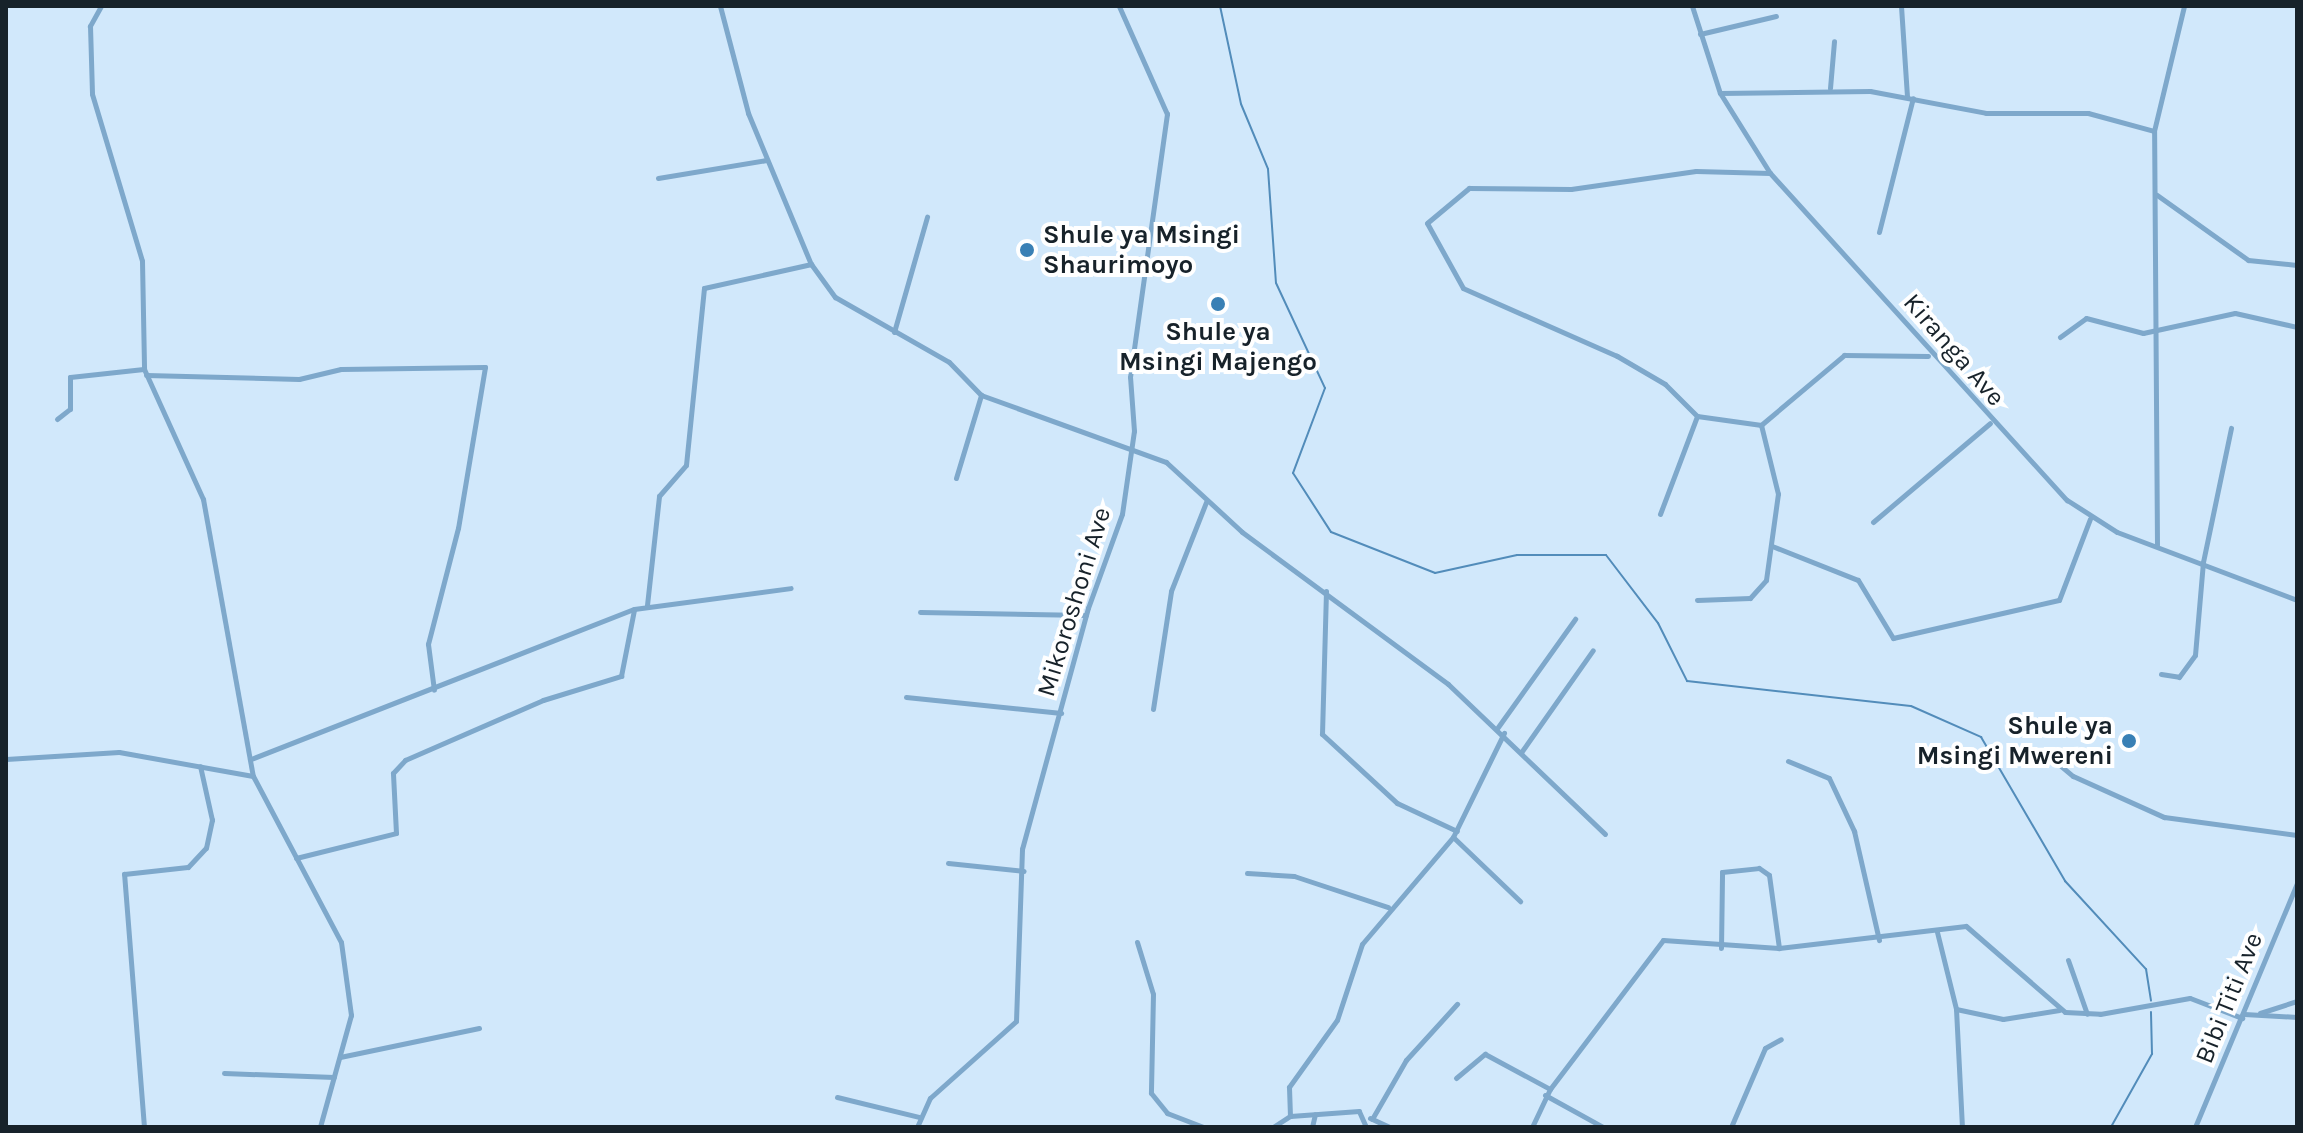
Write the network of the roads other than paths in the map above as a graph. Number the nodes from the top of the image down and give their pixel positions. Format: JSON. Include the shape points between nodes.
{"nodes":[{"id":1,"x":101,"y":6,"type":"edge"},
{"id":2,"x":720,"y":6,"type":"edge"},
{"id":3,"x":1119,"y":6,"type":"edge"},
{"id":4,"x":1692,"y":6,"type":"edge"},
{"id":5,"x":1901,"y":6,"type":"edge"},
{"id":6,"x":2184,"y":6,"type":"edge"},
{"id":7,"x":1776,"y":16,"type":"dead end"},
{"id":8,"x":1700,"y":34,"type":"junction"},
{"id":9,"x":1834,"y":41,"type":"dead end"},
{"id":10,"x":1830,"y":88,"type":"junction"},
{"id":11,"x":1720,"y":93,"type":"junction"},
{"id":12,"x":1910,"y":97,"type":"junction"},
{"id":13,"x":2154,"y":131,"type":"junction"},
{"id":14,"x":767,"y":160,"type":"junction"},
{"id":15,"x":1770,"y":173,"type":"junction"},
{"id":16,"x":658,"y":178,"type":"dead end"},
{"id":17,"x":2156,"y":194,"type":"junction"},
{"id":18,"x":927,"y":217,"type":"dead end"},
{"id":19,"x":1879,"y":232,"type":"dead end"},
{"id":20,"x":811,"y":264,"type":"junction"},
{"id":21,"x":2297,"y":265,"type":"edge"},
{"id":22,"x":2297,"y":327,"type":"edge"},
{"id":23,"x":894,"y":332,"type":"junction"},
{"id":24,"x":2161,"y":332,"type":"junction"},
{"id":25,"x":2060,"y":337,"type":"dead end"},
{"id":26,"x":1929,"y":356,"type":"junction"},
{"id":27,"x":145,"y":372,"type":"junction"},
{"id":28,"x":981,"y":395,"type":"junction"},
{"id":29,"x":1697,"y":416,"type":"junction"},
{"id":30,"x":57,"y":419,"type":"dead end"},
{"id":31,"x":1990,"y":423,"type":"junction"},
{"id":32,"x":1761,"y":425,"type":"junction"},
{"id":33,"x":2231,"y":428,"type":"dead end"},
{"id":34,"x":1133,"y":446,"type":"junction"},
{"id":35,"x":956,"y":478,"type":"dead end"},
{"id":36,"x":1206,"y":502,"type":"junction"},
{"id":37,"x":1660,"y":514,"type":"dead end"},
{"id":38,"x":2090,"y":519,"type":"junction"},
{"id":39,"x":1873,"y":522,"type":"dead end"},
{"id":40,"x":2157,"y":545,"type":"junction"},
{"id":41,"x":1772,"y":546,"type":"junction"},
{"id":42,"x":2203,"y":562,"type":"junction"},
{"id":43,"x":791,"y":588,"type":"dead end"},
{"id":44,"x":1325,"y":590,"type":"junction"},
{"id":45,"x":1697,"y":600,"type":"dead end"},
{"id":46,"x":2297,"y":600,"type":"edge"},
{"id":47,"x":647,"y":605,"type":"junction"},
{"id":48,"x":634,"y":609,"type":"junction"},
{"id":49,"x":920,"y":612,"type":"dead end"},
{"id":50,"x":1086,"y":615,"type":"junction"},
{"id":51,"x":1575,"y":619,"type":"dead end"},
{"id":52,"x":1593,"y":650,"type":"dead end"},
{"id":53,"x":2161,"y":674,"type":"dead end"},
{"id":54,"x":434,"y":690,"type":"junction"},
{"id":55,"x":906,"y":697,"type":"dead end"},
{"id":56,"x":1153,"y":709,"type":"dead end"},
{"id":57,"x":1061,"y":713,"type":"junction"},
{"id":58,"x":1498,"y":727,"type":"junction"},
{"id":59,"x":1504,"y":733,"type":"junction"},
{"id":60,"x":1522,"y":751,"type":"junction"},
{"id":61,"x":2043,"y":751,"type":"dead end"},
{"id":62,"x":6,"y":759,"type":"edge"},
{"id":63,"x":251,"y":759,"type":"junction"},
{"id":64,"x":1788,"y":761,"type":"dead end"},
{"id":65,"x":200,"y":766,"type":"junction"},
{"id":66,"x":253,"y":776,"type":"junction"},
{"id":67,"x":1455,"y":834,"type":"junction"},
{"id":68,"x":1605,"y":834,"type":"dead end"},
{"id":69,"x":2297,"y":835,"type":"edge"},
{"id":70,"x":296,"y":858,"type":"junction"},
{"id":71,"x":948,"y":863,"type":"dead end"},
{"id":72,"x":1024,"y":871,"type":"junction"},
{"id":73,"x":1247,"y":873,"type":"dead end"},
{"id":74,"x":2297,"y":883,"type":"edge"},
{"id":75,"x":1520,"y":901,"type":"dead end"},
{"id":76,"x":1389,"y":907,"type":"junction"},
{"id":77,"x":1937,"y":932,"type":"junction"},
{"id":78,"x":1879,"y":940,"type":"junction"},
{"id":79,"x":1137,"y":942,"type":"dead end"},
{"id":80,"x":1721,"y":948,"type":"junction"},
{"id":81,"x":1779,"y":948,"type":"junction"},
{"id":82,"x":2068,"y":960,"type":"dead end"},
{"id":83,"x":2297,"y":1001,"type":"edge"},
{"id":84,"x":1457,"y":1004,"type":"dead end"},
{"id":85,"x":1956,"y":1009,"type":"junction"},
{"id":86,"x":2060,"y":1010,"type":"junction"},
{"id":87,"x":2087,"y":1014,"type":"junction"},
{"id":88,"x":2256,"y":1014,"type":"junction"},
{"id":89,"x":2243,"y":1016,"type":"junction"},
{"id":90,"x":2297,"y":1017,"type":"edge"},
{"id":91,"x":479,"y":1028,"type":"dead end"},
{"id":92,"x":1781,"y":1039,"type":"dead end"},
{"id":93,"x":340,"y":1057,"type":"junction"},
{"id":94,"x":224,"y":1073,"type":"dead end"},
{"id":95,"x":334,"y":1077,"type":"junction"},
{"id":96,"x":1456,"y":1078,"type":"dead end"},
{"id":97,"x":1550,"y":1089,"type":"junction"},
{"id":98,"x":1545,"y":1095,"type":"junction"},
{"id":99,"x":837,"y":1097,"type":"dead end"},
{"id":100,"x":1315,"y":1114,"type":"junction"},
{"id":101,"x":1290,"y":1116,"type":"junction"},
{"id":102,"x":919,"y":1117,"type":"junction"},
{"id":103,"x":1369,"y":1117,"type":"junction"},
{"id":104,"x":144,"y":1127,"type":"edge"},
{"id":105,"x":320,"y":1127,"type":"edge"},
{"id":106,"x":917,"y":1127,"type":"edge"},
{"id":107,"x":1203,"y":1127,"type":"edge"},
{"id":108,"x":1273,"y":1127,"type":"edge"},
{"id":109,"x":1312,"y":1127,"type":"edge"},
{"id":110,"x":1366,"y":1127,"type":"edge"},
{"id":111,"x":1389,"y":1127,"type":"edge"},
{"id":112,"x":1532,"y":1127,"type":"edge"},
{"id":113,"x":1603,"y":1127,"type":"edge"},
{"id":114,"x":1731,"y":1127,"type":"edge"},
{"id":115,"x":1962,"y":1127,"type":"edge"},
{"id":116,"x":2195,"y":1127,"type":"edge"}],
"edges":[{"from":1,"to":27,"type":"street","via":[[90,26],[92,94],[142,261]]},
{"from":2,"to":14,"type":"street"},
{"from":3,"to":34,"type":"street","name":"Mikoroshoni Ave","via":[[1167,114],[1130,377]]},
{"from":4,"to":8,"type":"street","name":"Kiranga Ave"},
{"from":5,"to":12,"type":"street"},
{"from":6,"to":13,"type":"street"},
{"from":7,"to":8,"type":"street"},
{"from":8,"to":11,"type":"street","name":"Kiranga Ave"},
{"from":9,"to":10,"type":"street"},
{"from":10,"to":11,"type":"street"},
{"from":10,"to":12,"type":"street"},
{"from":11,"to":15,"type":"street","name":"Kiranga Ave"},
{"from":12,"to":13,"type":"street","via":[[1986,113],[2088,113]]},
{"from":12,"to":19,"type":"street"},
{"from":13,"to":17,"type":"street"},
{"from":14,"to":16,"type":"street"},
{"from":14,"to":20,"type":"street"},
{"from":15,"to":26,"type":"street","name":"Kiranga Ave"},
{"from":15,"to":29,"type":"street","via":[[1696,171],[1571,189],[1469,188],[1427,223],[1463,288],[1617,356],[1665,384]]},
{"from":17,"to":21,"type":"street","via":[[2248,260]]},
{"from":17,"to":24,"type":"street"},
{"from":18,"to":23,"type":"street"},
{"from":20,"to":23,"type":"street","via":[[835,297]]},
{"from":20,"to":47,"type":"street","via":[[704,288],[686,465],[659,496]]},
{"from":22,"to":24,"type":"street","via":[[2235,313]]},
{"from":23,"to":28,"type":"street","via":[[949,362]]},
{"from":24,"to":25,"type":"street","via":[[2086,318]]},
{"from":24,"to":40,"type":"street"},
{"from":26,"to":31,"type":"street","name":"Kiranga Ave"},
{"from":26,"to":32,"type":"street","via":[[1844,355]]},
{"from":27,"to":30,"type":"street","via":[[70,377],[70,409]]},
{"from":27,"to":54,"type":"street","via":[[299,379],[341,369],[485,367],[458,528],[428,644]]},
{"from":27,"to":63,"type":"street","via":[[203,499]]},
{"from":28,"to":34,"type":"street","via":[[1038,421]]},
{"from":28,"to":35,"type":"street"},
{"from":29,"to":32,"type":"street"},
{"from":29,"to":37,"type":"street"},
{"from":31,"to":38,"type":"street","name":"Kiranga Ave"},
{"from":31,"to":39,"type":"street"},
{"from":32,"to":41,"type":"street","via":[[1778,494]]},
{"from":33,"to":42,"type":"street"},
{"from":34,"to":36,"type":"street","via":[[1166,462]]},
{"from":34,"to":50,"type":"street","name":"Mikoroshoni Ave","via":[[1113,554]]},
{"from":36,"to":44,"type":"street"},
{"from":36,"to":56,"type":"street","via":[[1171,591]]},
{"from":38,"to":40,"type":"street","name":"Kiranga Ave"},
{"from":38,"to":41,"type":"street","via":[[2059,600],[1893,638],[1858,580]]},
{"from":40,"to":42,"type":"street","name":"Kiranga Ave"},
{"from":41,"to":45,"type":"street","via":[[1755,596]]},
{"from":42,"to":46,"type":"street","name":"Kiranga Ave"},
{"from":42,"to":53,"type":"street","via":[[2195,655],[2179,677]]},
{"from":43,"to":47,"type":"street"},
{"from":44,"to":58,"type":"street"},
{"from":44,"to":67,"type":"street","via":[[1322,734],[1397,803]]},
{"from":47,"to":48,"type":"street"},
{"from":48,"to":54,"type":"street"},
{"from":48,"to":70,"type":"street","via":[[621,676],[552,696],[405,760],[393,773],[396,833]]},
{"from":49,"to":50,"type":"street"},
{"from":50,"to":57,"type":"street","name":"Mikoroshoni Ave"},
{"from":51,"to":58,"type":"street"},
{"from":52,"to":60,"type":"street"},
{"from":54,"to":63,"type":"street"},
{"from":55,"to":57,"type":"street"},
{"from":57,"to":72,"type":"street","name":"Mikoroshoni Ave","via":[[1022,849]]},
{"from":58,"to":59,"type":"street"},
{"from":59,"to":60,"type":"street"},
{"from":59,"to":67,"type":"street"},
{"from":60,"to":68,"type":"street"},
{"from":61,"to":69,"type":"street","via":[[2073,776],[2164,817]]},
{"from":62,"to":65,"type":"street","via":[[119,752]]},
{"from":63,"to":66,"type":"street"},
{"from":64,"to":78,"type":"street","via":[[1829,778],[1854,831]]},
{"from":65,"to":66,"type":"street"},
{"from":65,"to":104,"type":"street","via":[[212,820],[206,848],[188,867],[124,874]]},
{"from":66,"to":70,"type":"street"},
{"from":67,"to":75,"type":"street"},
{"from":67,"to":76,"type":"street"},
{"from":70,"to":93,"type":"street","via":[[341,942],[351,996]]},
{"from":71,"to":72,"type":"street"},
{"from":72,"to":102,"type":"street","name":"Mikoroshoni Ave","via":[[1014,1026],[934,1093]]},
{"from":73,"to":76,"type":"street","via":[[1309,879]]},
{"from":74,"to":89,"type":"street","name":"Bibi Titi Ave"},
{"from":76,"to":101,"type":"street","via":[[1362,944],[1337,1020],[1295,1071]]},
{"from":77,"to":78,"type":"street"},
{"from":77,"to":85,"type":"street"},
{"from":77,"to":86,"type":"street","via":[[1973,928]]},
{"from":78,"to":81,"type":"street"},
{"from":79,"to":107,"type":"street","via":[[1153,994],[1151,1093],[1167,1113]]},
{"from":80,"to":81,"type":"street"},
{"from":80,"to":81,"type":"street","via":[[1722,872],[1759,868],[1769,875]]},
{"from":80,"to":97,"type":"street","via":[[1659,942]]},
{"from":82,"to":87,"type":"street"},
{"from":83,"to":88,"type":"street"},
{"from":84,"to":103,"type":"street","via":[[1406,1060]]},
{"from":85,"to":86,"type":"street","via":[[2003,1019]]},
{"from":85,"to":115,"type":"street"},
{"from":86,"to":87,"type":"street"},
{"from":87,"to":89,"type":"street","via":[[2190,998]]},
{"from":88,"to":89,"type":"street"},
{"from":88,"to":90,"type":"street"},
{"from":89,"to":116,"type":"street","name":"Bibi Titi Ave"},
{"from":91,"to":93,"type":"street"},
{"from":92,"to":114,"type":"street","via":[[1765,1048]]},
{"from":93,"to":95,"type":"street"},
{"from":94,"to":95,"type":"street"},
{"from":95,"to":105,"type":"street"},
{"from":96,"to":97,"type":"street","via":[[1485,1054]]},
{"from":97,"to":98,"type":"street"},
{"from":98,"to":112,"type":"street"},
{"from":98,"to":113,"type":"street"},
{"from":99,"to":102,"type":"street"},
{"from":100,"to":101,"type":"street"},
{"from":100,"to":103,"type":"street"},
{"from":100,"to":109,"type":"street"},
{"from":101,"to":108,"type":"street"},
{"from":102,"to":106,"type":"street","name":"Mikoroshoni Ave"},
{"from":103,"to":110,"type":"street"},
{"from":103,"to":111,"type":"street"}]}
